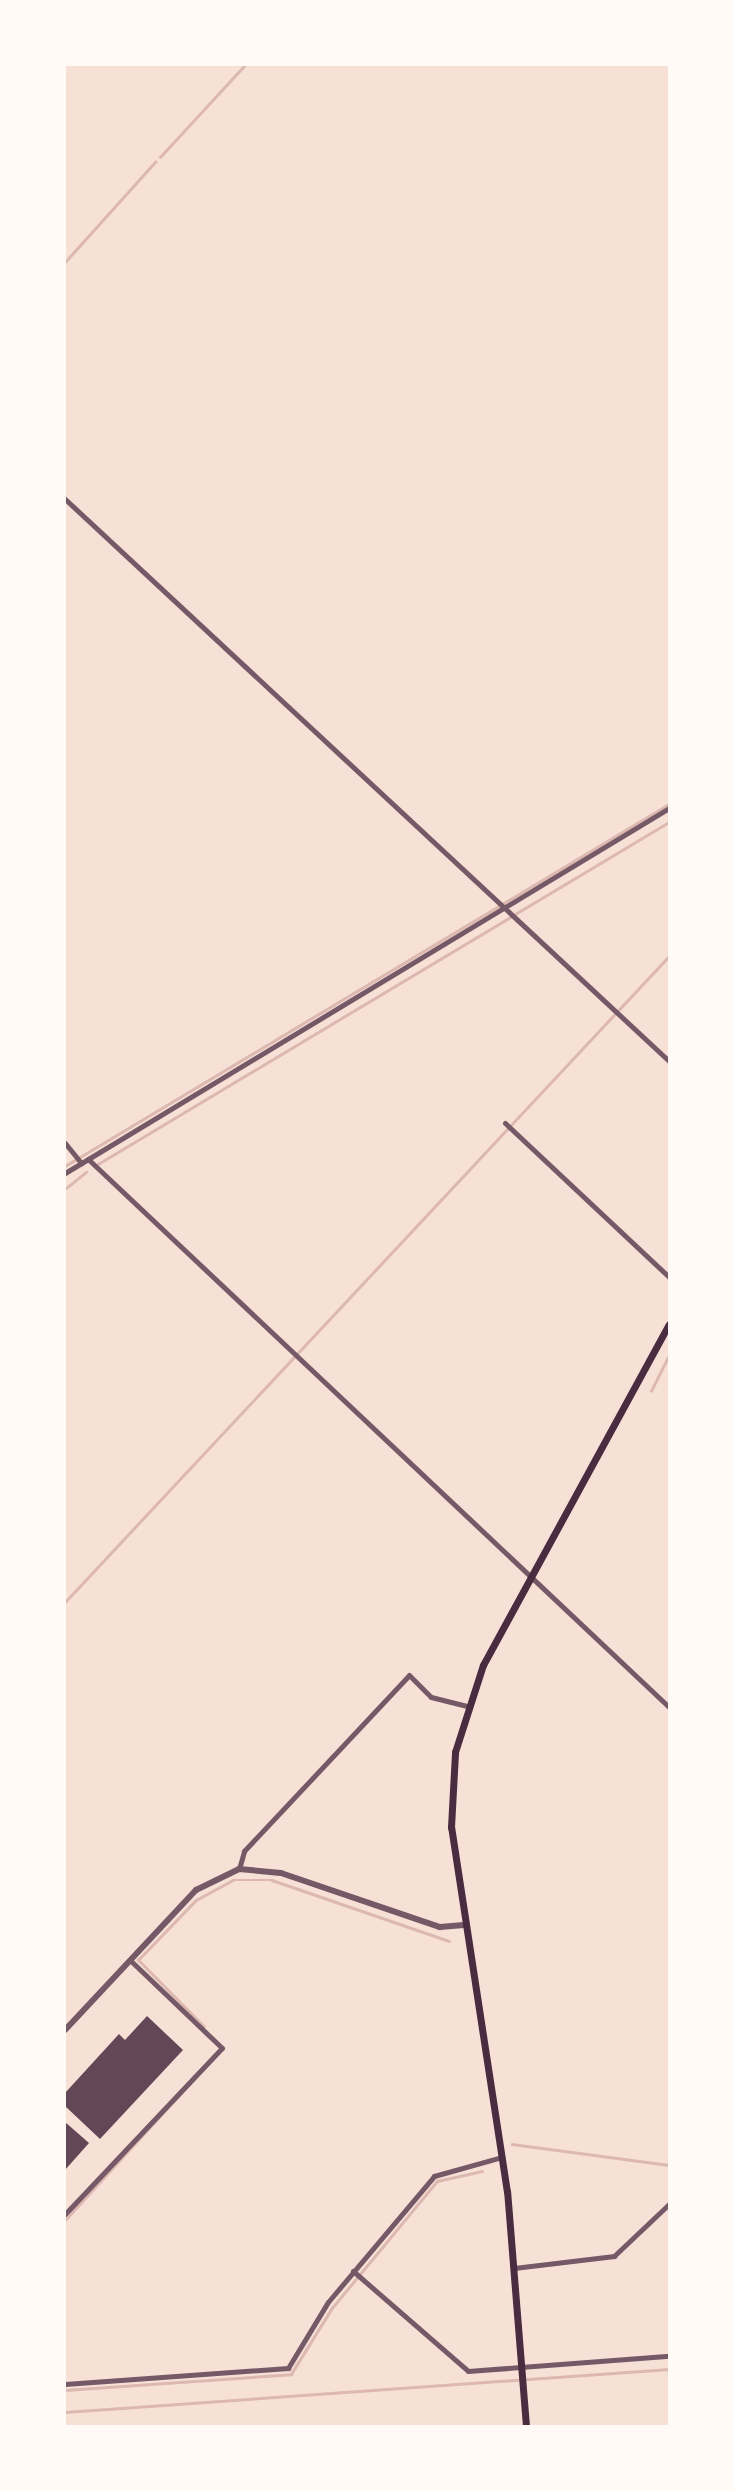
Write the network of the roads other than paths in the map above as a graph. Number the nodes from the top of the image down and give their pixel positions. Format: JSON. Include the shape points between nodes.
{"nodes":[{"id":1,"x":65,"y":499,"type":"edge"},
{"id":2,"x":669,"y":808,"type":"edge"},
{"id":3,"x":503,"y":907,"type":"junction"},
{"id":4,"x":669,"y":1061,"type":"edge"},
{"id":5,"x":505,"y":1124,"type":"dead end"},
{"id":6,"x":65,"y":1143,"type":"edge"},
{"id":7,"x":88,"y":1159,"type":"junction"},
{"id":8,"x":81,"y":1163,"type":"junction"},
{"id":9,"x":65,"y":1173,"type":"edge"},
{"id":10,"x":669,"y":1277,"type":"edge"},
{"id":11,"x":669,"y":1324,"type":"edge"},
{"id":12,"x":532,"y":1577,"type":"junction"},
{"id":13,"x":466,"y":1706,"type":"junction"},
{"id":14,"x":669,"y":1707,"type":"edge"},
{"id":15,"x":239,"y":1869,"type":"junction"},
{"id":16,"x":464,"y":1926,"type":"junction"},
{"id":17,"x":130,"y":1960,"type":"junction"},
{"id":18,"x":65,"y":2030,"type":"edge"},
{"id":19,"x":502,"y":2157,"type":"junction"},
{"id":20,"x":669,"y":2204,"type":"edge"},
{"id":21,"x":65,"y":2214,"type":"edge"},
{"id":22,"x":514,"y":2268,"type":"junction"},
{"id":23,"x":353,"y":2271,"type":"junction"},
{"id":24,"x":669,"y":2356,"type":"edge"},
{"id":25,"x":521,"y":2366,"type":"junction"},
{"id":26,"x":65,"y":2384,"type":"edge"},
{"id":27,"x":526,"y":2426,"type":"edge"}],
"edges":[{"from":1,"to":3,"type":"street"},
{"from":2,"to":3,"type":"street"},
{"from":3,"to":4,"type":"street"},
{"from":3,"to":7,"type":"street"},
{"from":5,"to":10,"type":"street"},
{"from":6,"to":8,"type":"street"},
{"from":7,"to":8,"type":"street"},
{"from":7,"to":12,"type":"street","via":[[96,1172]]},
{"from":8,"to":9,"type":"street"},
{"from":11,"to":12,"type":"main road"},
{"from":12,"to":13,"type":"main road"},
{"from":12,"to":14,"type":"street"},
{"from":13,"to":15,"type":"street","via":[[436,1699],[409,1675],[244,1851]]},
{"from":13,"to":16,"type":"main road","via":[[451,1799]]},
{"from":15,"to":16,"type":"street","via":[[281,1873],[440,1927]]},
{"from":15,"to":17,"type":"street","via":[[196,1890]]},
{"from":16,"to":19,"type":"main road"},
{"from":17,"to":18,"type":"street"},
{"from":17,"to":21,"type":"street","via":[[222,2048]]},
{"from":19,"to":22,"type":"main road"},
{"from":19,"to":23,"type":"street","via":[[434,2176]]},
{"from":20,"to":22,"type":"street","via":[[614,2256]]},
{"from":22,"to":25,"type":"main road"},
{"from":23,"to":25,"type":"street","via":[[460,2368]]},
{"from":23,"to":26,"type":"street","via":[[288,2368]]},
{"from":24,"to":25,"type":"street"},
{"from":25,"to":27,"type":"main road"}]}
